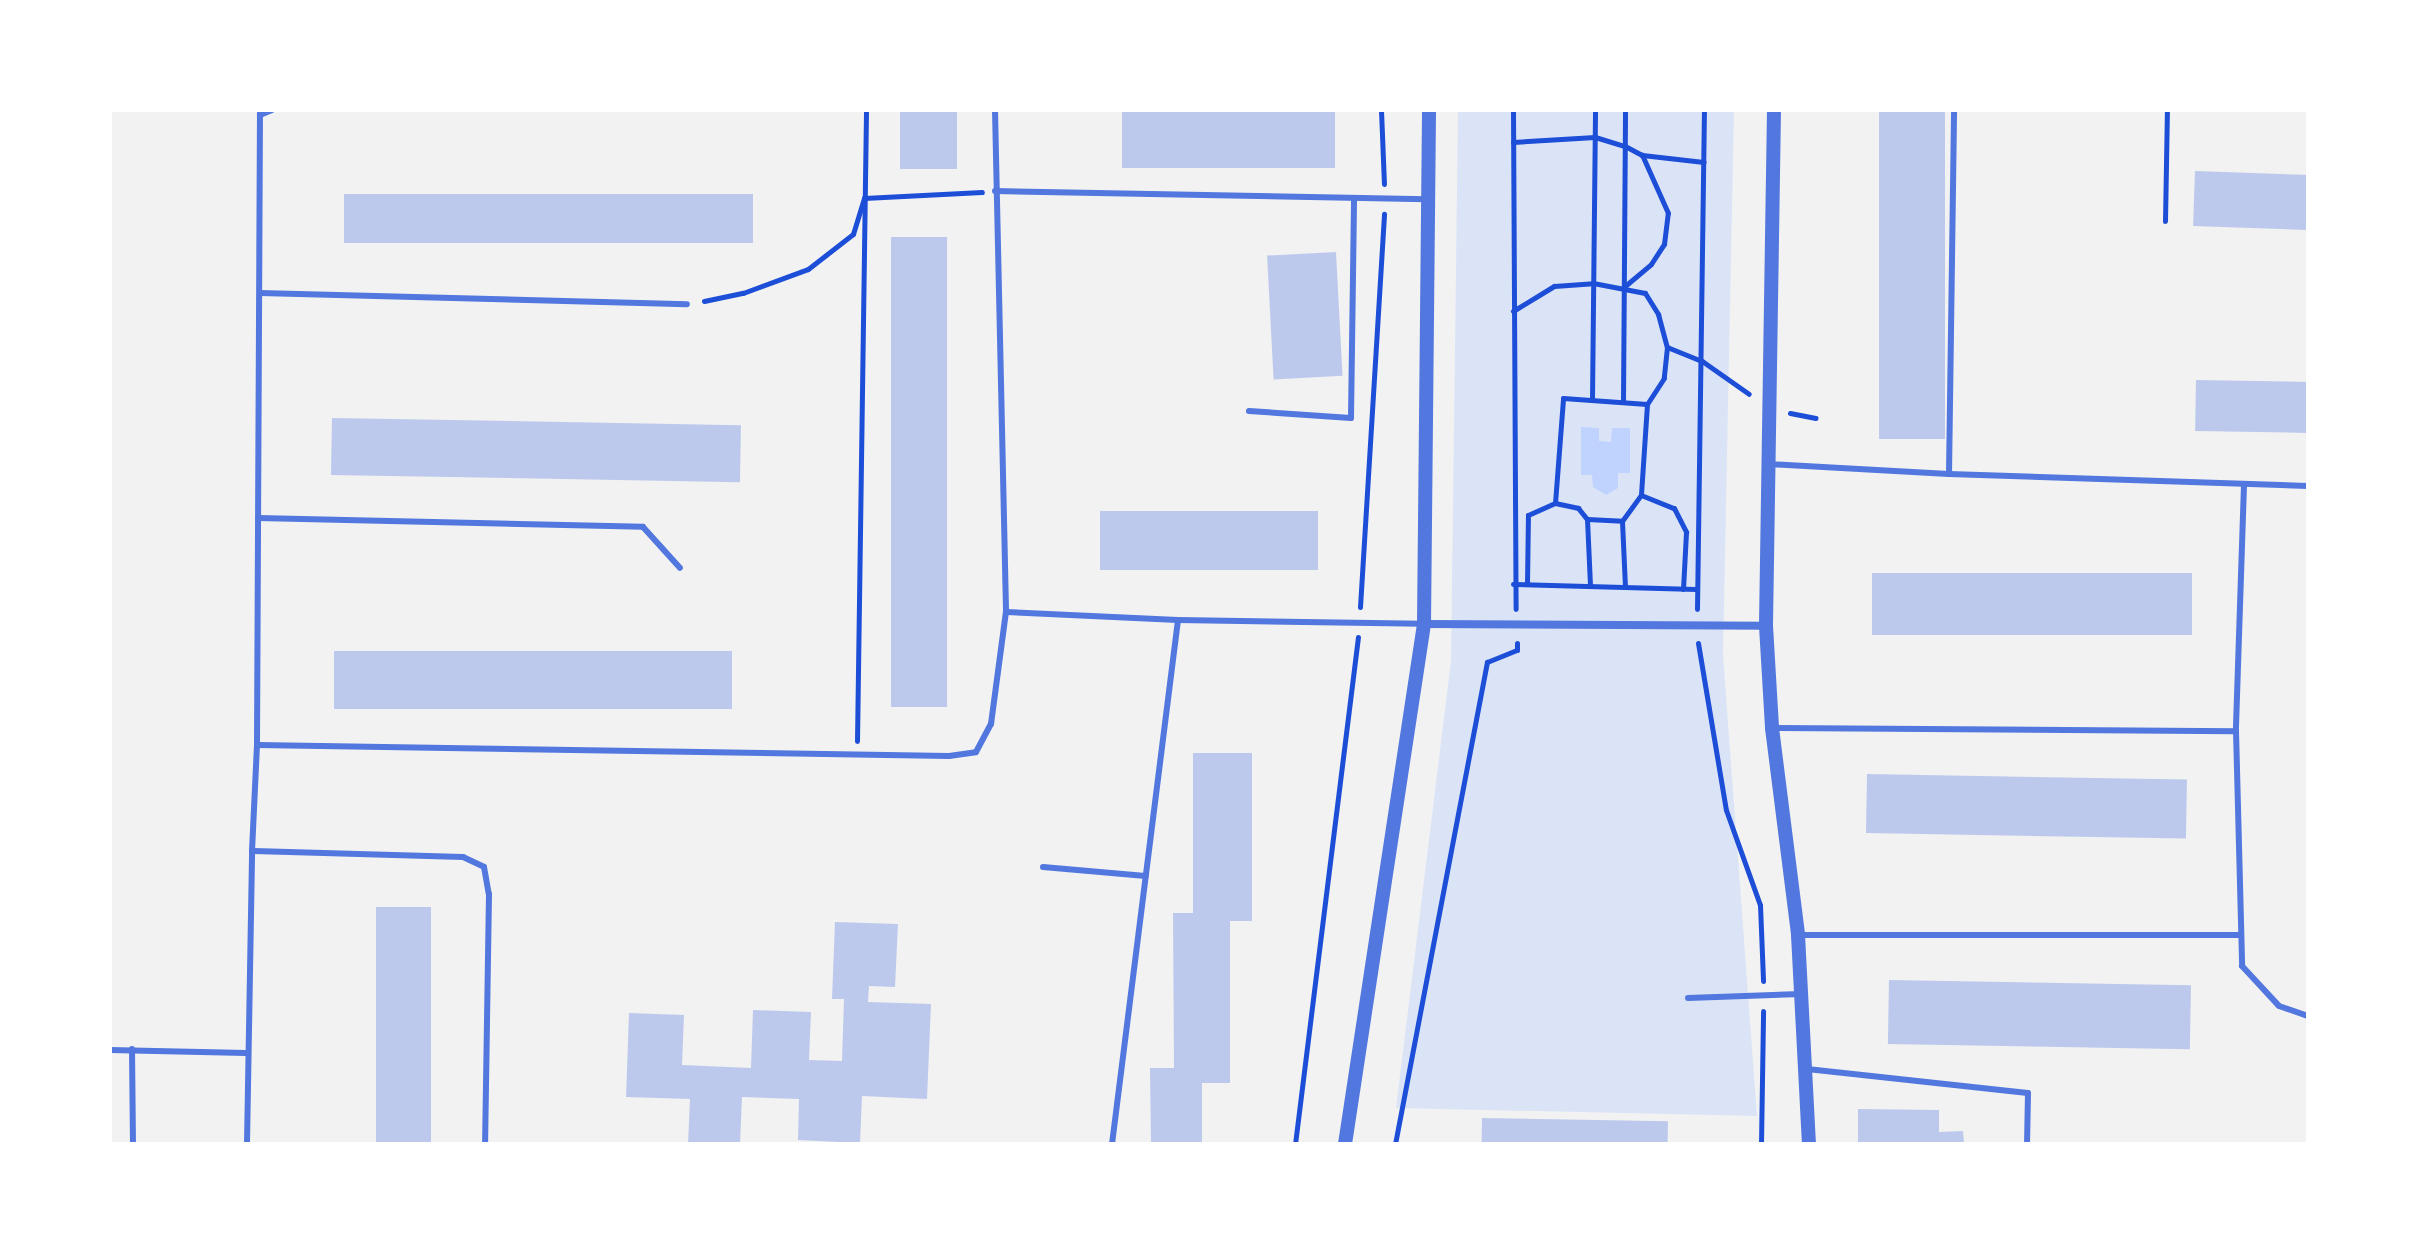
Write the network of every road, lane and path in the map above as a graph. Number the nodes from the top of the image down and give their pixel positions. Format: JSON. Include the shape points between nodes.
{"nodes":[{"id":1,"x":272,"y":110,"type":"edge"},
{"id":2,"x":866,"y":110,"type":"edge"},
{"id":3,"x":995,"y":110,"type":"edge"},
{"id":4,"x":1429,"y":110,"type":"edge"},
{"id":5,"x":1513,"y":110,"type":"edge"},
{"id":6,"x":1595,"y":110,"type":"edge"},
{"id":7,"x":1625,"y":110,"type":"edge"},
{"id":8,"x":1704,"y":110,"type":"edge"},
{"id":9,"x":1774,"y":110,"type":"edge"},
{"id":10,"x":1954,"y":110,"type":"edge"},
{"id":11,"x":2167,"y":110,"type":"edge"},
{"id":12,"x":260,"y":112,"type":"edge"},
{"id":13,"x":1595,"y":137,"type":"junction"},
{"id":14,"x":1513,"y":142,"type":"junction"},
{"id":15,"x":1625,"y":146,"type":"junction"},
{"id":16,"x":1642,"y":155,"type":"junction"},
{"id":17,"x":1704,"y":162,"type":"junction"},
{"id":18,"x":995,"y":191,"type":"junction"},
{"id":19,"x":864,"y":198,"type":"junction"},
{"id":20,"x":1354,"y":198,"type":"junction"},
{"id":21,"x":1428,"y":200,"type":"junction"},
{"id":22,"x":2165,"y":221,"type":"dead end"},
{"id":23,"x":1593,"y":283,"type":"junction"},
{"id":24,"x":1624,"y":287,"type":"junction"},
{"id":25,"x":260,"y":293,"type":"junction"},
{"id":26,"x":687,"y":304,"type":"joint"},
{"id":27,"x":1513,"y":311,"type":"junction"},
{"id":28,"x":1667,"y":347,"type":"junction"},
{"id":29,"x":1702,"y":361,"type":"junction"},
{"id":30,"x":1592,"y":400,"type":"junction"},
{"id":31,"x":1623,"y":402,"type":"junction"},
{"id":32,"x":1647,"y":404,"type":"junction"},
{"id":33,"x":1769,"y":408,"type":"junction"},
{"id":34,"x":1249,"y":411,"type":"dead end"},
{"id":35,"x":1816,"y":418,"type":"dead end"},
{"id":36,"x":1768,"y":464,"type":"junction"},
{"id":37,"x":1949,"y":474,"type":"junction"},
{"id":38,"x":2244,"y":485,"type":"junction"},
{"id":39,"x":2308,"y":486,"type":"edge"},
{"id":40,"x":1641,"y":495,"type":"junction"},
{"id":41,"x":1555,"y":503,"type":"junction"},
{"id":42,"x":258,"y":518,"type":"junction"},
{"id":43,"x":1587,"y":519,"type":"junction"},
{"id":44,"x":1622,"y":521,"type":"junction"},
{"id":45,"x":680,"y":568,"type":"dead end"},
{"id":46,"x":1513,"y":584,"type":"junction"},
{"id":47,"x":1527,"y":584,"type":"junction"},
{"id":48,"x":1590,"y":586,"type":"junction"},
{"id":49,"x":1625,"y":587,"type":"junction"},
{"id":50,"x":1683,"y":589,"type":"junction"},
{"id":51,"x":1696,"y":589,"type":"junction"},
{"id":52,"x":1006,"y":612,"type":"junction"},
{"id":53,"x":1178,"y":620,"type":"junction"},
{"id":54,"x":1424,"y":624,"type":"junction"},
{"id":55,"x":1518,"y":624,"type":"junction"},
{"id":56,"x":1698,"y":625,"type":"junction"},
{"id":57,"x":1766,"y":626,"type":"junction"},
{"id":58,"x":1772,"y":728,"type":"junction"},
{"id":59,"x":2236,"y":731,"type":"junction"},
{"id":60,"x":257,"y":745,"type":"junction"},
{"id":61,"x":857,"y":755,"type":"junction"},
{"id":62,"x":252,"y":851,"type":"junction"},
{"id":63,"x":1043,"y":867,"type":"dead end"},
{"id":64,"x":1146,"y":876,"type":"junction"},
{"id":65,"x":1798,"y":935,"type":"junction"},
{"id":66,"x":2240,"y":935,"type":"junction"},
{"id":67,"x":1802,"y":994,"type":"junction"},
{"id":68,"x":1763,"y":996,"type":"junction"},
{"id":69,"x":1688,"y":998,"type":"dead end"},
{"id":70,"x":2308,"y":1016,"type":"edge"},
{"id":71,"x":132,"y":1049,"type":"junction"},
{"id":72,"x":110,"y":1050,"type":"edge"},
{"id":73,"x":246,"y":1053,"type":"junction"},
{"id":74,"x":1807,"y":1069,"type":"junction"},
{"id":75,"x":133,"y":1144,"type":"edge"},
{"id":76,"x":247,"y":1144,"type":"edge"},
{"id":77,"x":485,"y":1144,"type":"edge"},
{"id":78,"x":1112,"y":1144,"type":"edge"},
{"id":79,"x":1345,"y":1144,"type":"edge"},
{"id":80,"x":1395,"y":1144,"type":"edge"},
{"id":81,"x":1761,"y":1144,"type":"edge"},
{"id":82,"x":1809,"y":1144,"type":"edge"},
{"id":83,"x":2027,"y":1144,"type":"edge"}],
"edges":[{"from":1,"to":12,"type":"lane"},
{"from":2,"to":19,"type":"path"},
{"from":3,"to":18,"type":"lane"},
{"from":4,"to":21,"type":"street"},
{"from":5,"to":14,"type":"path"},
{"from":6,"to":13,"type":"path"},
{"from":7,"to":15,"type":"path"},
{"from":8,"to":17,"type":"path"},
{"from":9,"to":33,"type":"street"},
{"from":10,"to":37,"type":"lane"},
{"from":11,"to":22,"type":"path"},
{"from":12,"to":25,"type":"lane"},
{"from":13,"to":14,"type":"path"},
{"from":13,"to":15,"type":"path"},
{"from":13,"to":23,"type":"path"},
{"from":14,"to":27,"type":"path"},
{"from":15,"to":16,"type":"path"},
{"from":15,"to":24,"type":"path"},
{"from":16,"to":17,"type":"path"},
{"from":16,"to":24,"type":"path","via":[[1668,213],[1664,244],[1651,264]]},
{"from":17,"to":29,"type":"path"},
{"from":18,"to":19,"type":"path"},
{"from":18,"to":20,"type":"lane"},
{"from":18,"to":52,"type":"lane"},
{"from":19,"to":26,"type":"path","via":[[853,234],[808,269],[743,293]]},
{"from":19,"to":61,"type":"path"},
{"from":20,"to":21,"type":"lane"},
{"from":20,"to":34,"type":"lane","via":[[1351,418]]},
{"from":21,"to":54,"type":"street"},
{"from":23,"to":24,"type":"path"},
{"from":23,"to":27,"type":"path","via":[[1554,286]]},
{"from":23,"to":30,"type":"path"},
{"from":24,"to":28,"type":"path","via":[[1645,293],[1658,314]]},
{"from":24,"to":31,"type":"path"},
{"from":25,"to":26,"type":"lane"},
{"from":25,"to":42,"type":"lane"},
{"from":27,"to":46,"type":"path"},
{"from":28,"to":29,"type":"path"},
{"from":28,"to":32,"type":"path","via":[[1664,378]]},
{"from":29,"to":33,"type":"path"},
{"from":29,"to":51,"type":"path"},
{"from":30,"to":31,"type":"path"},
{"from":30,"to":41,"type":"path","via":[[1563,398]]},
{"from":31,"to":32,"type":"path"},
{"from":32,"to":40,"type":"path"},
{"from":33,"to":35,"type":"path"},
{"from":33,"to":36,"type":"street"},
{"from":36,"to":37,"type":"lane"},
{"from":36,"to":57,"type":"street"},
{"from":37,"to":38,"type":"lane"},
{"from":38,"to":39,"type":"lane"},
{"from":38,"to":59,"type":"lane"},
{"from":40,"to":44,"type":"path"},
{"from":40,"to":50,"type":"path","via":[[1674,508],[1686,532]]},
{"from":41,"to":43,"type":"path","via":[[1578,508]]},
{"from":41,"to":47,"type":"path","via":[[1528,515]]},
{"from":42,"to":45,"type":"lane","via":[[643,527]]},
{"from":42,"to":60,"type":"lane"},
{"from":43,"to":44,"type":"path"},
{"from":43,"to":48,"type":"path"},
{"from":44,"to":49,"type":"path"},
{"from":46,"to":47,"type":"path"},
{"from":46,"to":55,"type":"path"},
{"from":47,"to":48,"type":"path"},
{"from":48,"to":49,"type":"path"},
{"from":49,"to":50,"type":"path"},
{"from":50,"to":51,"type":"path"},
{"from":51,"to":56,"type":"path"},
{"from":52,"to":53,"type":"lane"},
{"from":52,"to":61,"type":"lane","via":[[991,724],[976,752]]},
{"from":53,"to":54,"type":"lane"},
{"from":53,"to":64,"type":"lane"},
{"from":54,"to":55,"type":"street"},
{"from":54,"to":79,"type":"street"},
{"from":55,"to":56,"type":"street"},
{"from":55,"to":80,"type":"path","via":[[1517,650],[1487,662]]},
{"from":56,"to":57,"type":"street"},
{"from":56,"to":68,"type":"path","via":[[1726,810],[1760,905]]},
{"from":57,"to":58,"type":"street"},
{"from":58,"to":59,"type":"lane"},
{"from":58,"to":65,"type":"street"},
{"from":59,"to":66,"type":"lane"},
{"from":60,"to":61,"type":"lane"},
{"from":60,"to":62,"type":"lane"},
{"from":62,"to":73,"type":"lane"},
{"from":62,"to":77,"type":"lane","via":[[463,857],[484,867],[489,894]]},
{"from":63,"to":64,"type":"lane"},
{"from":64,"to":78,"type":"lane"},
{"from":65,"to":66,"type":"lane"},
{"from":65,"to":67,"type":"street"},
{"from":66,"to":70,"type":"lane","via":[[2242,966],[2279,1006]]},
{"from":67,"to":68,"type":"lane"},
{"from":67,"to":74,"type":"street"},
{"from":68,"to":69,"type":"lane"},
{"from":68,"to":81,"type":"path"},
{"from":71,"to":72,"type":"lane"},
{"from":71,"to":73,"type":"lane"},
{"from":71,"to":75,"type":"lane"},
{"from":73,"to":76,"type":"lane"},
{"from":74,"to":82,"type":"street"},
{"from":74,"to":83,"type":"lane","via":[[2028,1093]]}]}
